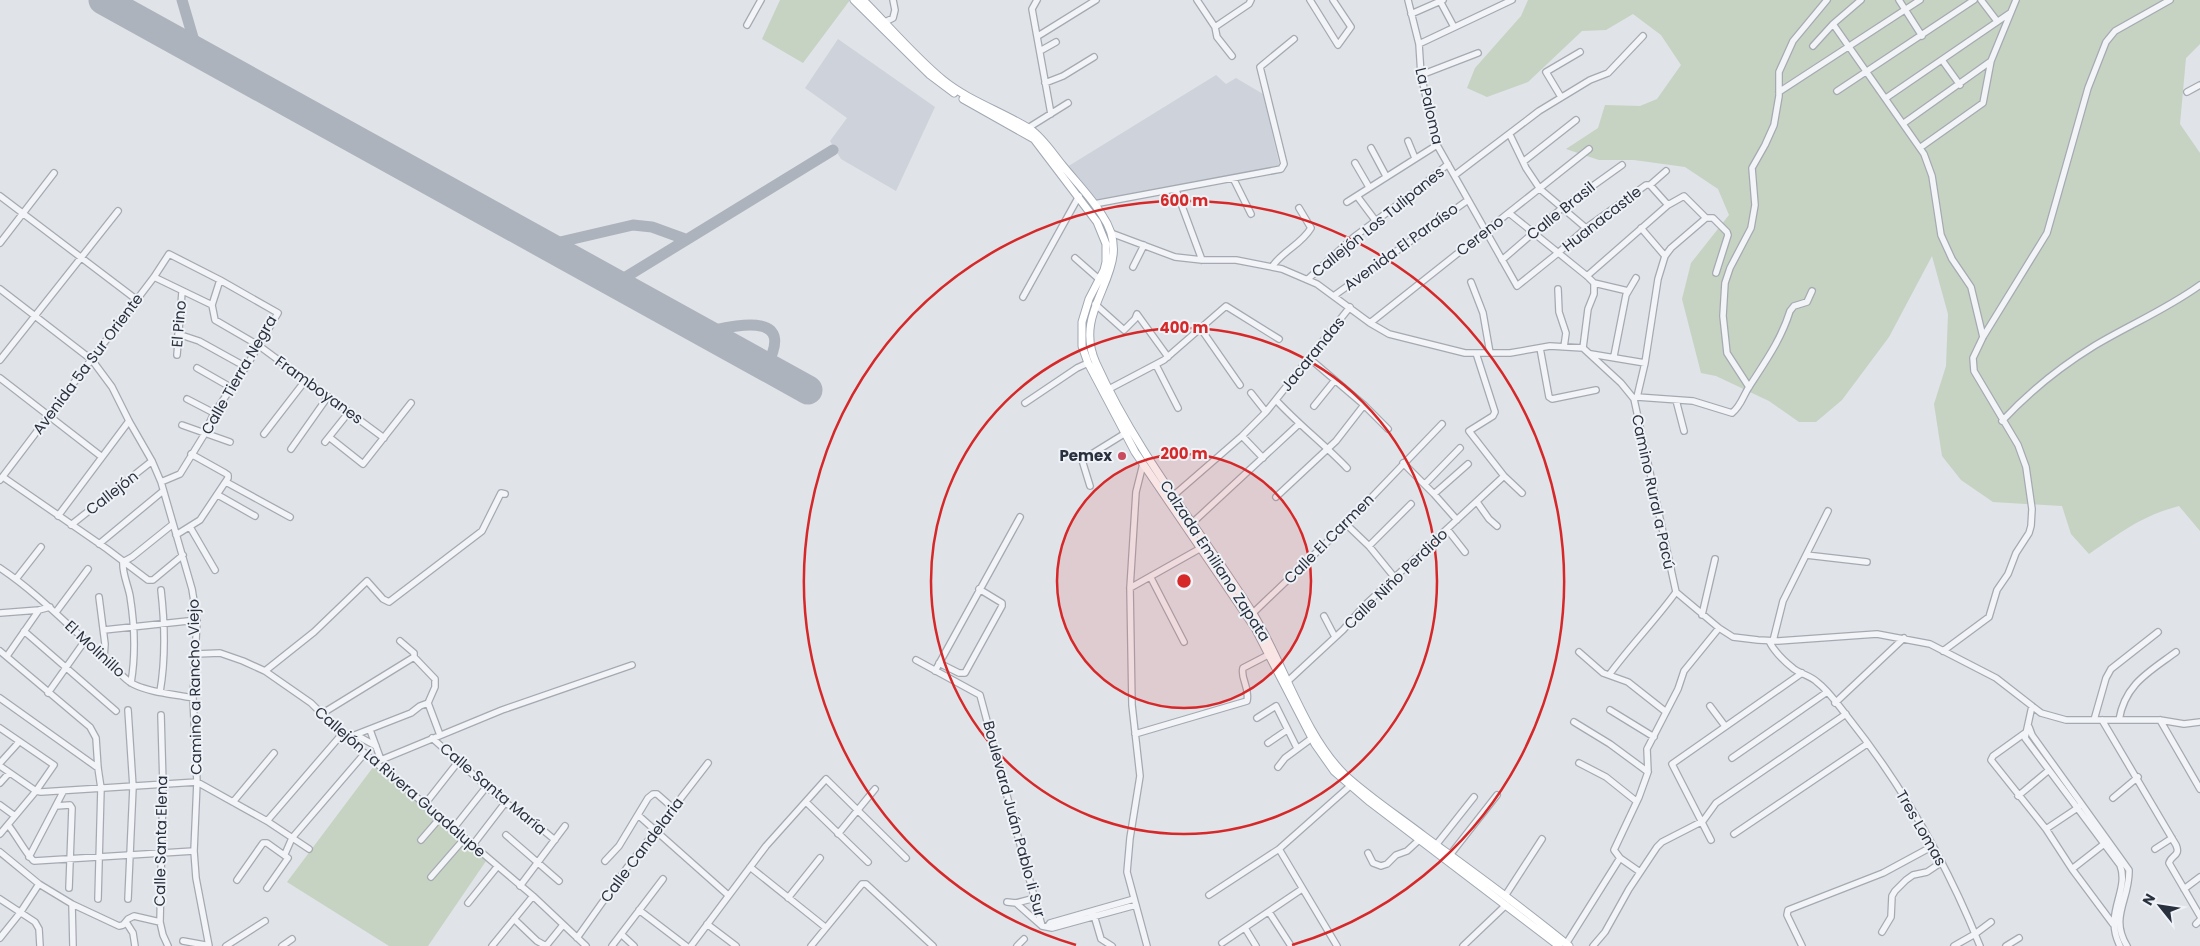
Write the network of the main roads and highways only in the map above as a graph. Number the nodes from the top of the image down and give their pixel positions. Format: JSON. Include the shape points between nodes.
{"nodes":[{"id":1,"x":854,"y":0,"type":"edge"},
{"id":2,"x":863,"y":0,"type":"edge"},
{"id":3,"x":882,"y":23,"type":"junction"},
{"id":4,"x":1114,"y":243,"type":"junction"},
{"id":5,"x":1106,"y":244,"type":"junction"},
{"id":6,"x":1190,"y":526,"type":"junction"},
{"id":7,"x":1565,"y":945,"type":"edge"}],
"edges":[{"from":1,"to":3,"type":"main road","name":"Calzada Emiliano Zapata"},
{"from":2,"to":3,"type":"main road","name":"Calzada Emiliano Zapata"},
{"from":3,"to":4,"type":"main road","name":"Calzada Emiliano Zapata","via":[[944,80],[1037,134],[1104,216]]},
{"from":3,"to":5,"type":"main road","name":"Calzada Emiliano Zapata","via":[[941,85],[1034,139],[1097,222]]},
{"from":4,"to":5,"type":"main road"},
{"from":4,"to":6,"type":"main road","name":"Calzada Emiliano Zapata","via":[[1110,274],[1089,324],[1090,344],[1095,362],[1140,447],[1174,496]]},
{"from":5,"to":6,"type":"main road","name":"Calzada Emiliano Zapata","via":[[1106,262],[1082,322],[1082,346],[1124,434]]},
{"from":6,"to":7,"type":"main road","name":"Calzada Emiliano Zapata","via":[[1253,613],[1320,742],[1338,767],[1382,805]]},
{"from":6,"to":7,"type":"main road","name":"Calzada Emiliano Zapata","via":[[1201,548],[1244,610],[1312,738],[1334,771],[1419,840]]}]}
